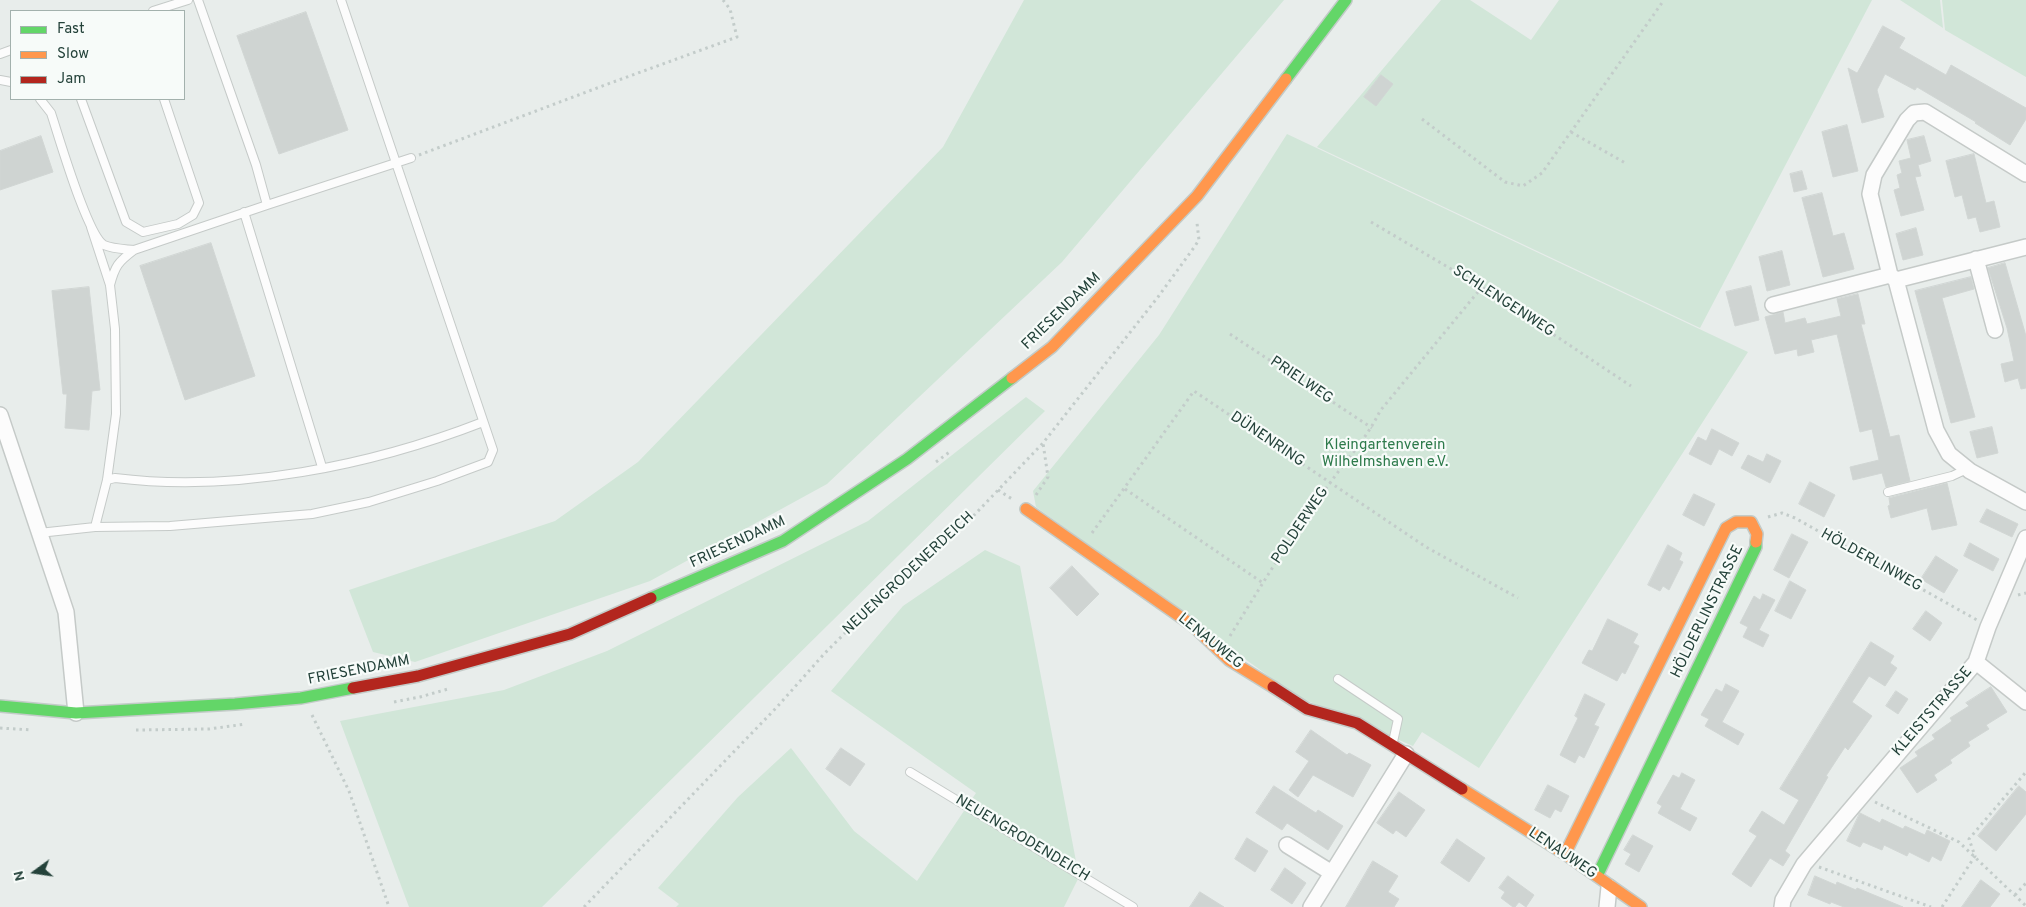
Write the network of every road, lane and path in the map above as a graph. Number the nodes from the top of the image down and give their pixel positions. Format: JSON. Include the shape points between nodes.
{"nodes":[{"id":1,"x":188,"y":0,"type":"edge"},
{"id":2,"x":198,"y":0,"type":"edge"},
{"id":3,"x":341,"y":0,"type":"edge"},
{"id":4,"x":723,"y":0,"type":"edge"},
{"id":5,"x":1346,"y":0,"type":"edge"},
{"id":6,"x":1664,"y":0,"type":"edge"},
{"id":7,"x":156,"y":10,"type":"edge"},
{"id":8,"x":41,"y":100,"type":"edge"},
{"id":9,"x":81,"y":100,"type":"edge"},
{"id":10,"x":164,"y":100,"type":"edge"},
{"id":11,"x":1422,"y":119,"type":"dead end"},
{"id":12,"x":1571,"y":132,"type":"junction"},
{"id":13,"x":411,"y":158,"type":"joint"},
{"id":14,"x":397,"y":162,"type":"junction"},
{"id":15,"x":1627,"y":164,"type":"dead end"},
{"id":16,"x":2026,"y":174,"type":"edge"},
{"id":17,"x":267,"y":205,"type":"junction"},
{"id":18,"x":244,"y":212,"type":"junction"},
{"id":19,"x":1371,"y":222,"type":"dead end"},
{"id":20,"x":1190,"y":224,"type":"dead end"},
{"id":21,"x":91,"y":227,"type":"junction"},
{"id":22,"x":2026,"y":246,"type":"edge"},
{"id":23,"x":134,"y":250,"type":"junction"},
{"id":24,"x":1976,"y":259,"type":"junction"},
{"id":25,"x":1893,"y":278,"type":"junction"},
{"id":26,"x":110,"y":285,"type":"junction"},
{"id":27,"x":1482,"y":287,"type":"junction"},
{"id":28,"x":1773,"y":305,"type":"dead end"},
{"id":29,"x":1995,"y":330,"type":"dead end"},
{"id":30,"x":1230,"y":334,"type":"dead end"},
{"id":31,"x":1631,"y":386,"type":"dead end"},
{"id":32,"x":0,"y":415,"type":"edge"},
{"id":33,"x":484,"y":422,"type":"junction"},
{"id":34,"x":1372,"y":428,"type":"junction"},
{"id":35,"x":1043,"y":443,"type":"junction"},
{"id":36,"x":957,"y":446,"type":"dead end"},
{"id":37,"x":934,"y":463,"type":"dead end"},
{"id":38,"x":322,"y":467,"type":"junction"},
{"id":39,"x":1967,"y":469,"type":"junction"},
{"id":40,"x":107,"y":480,"type":"junction"},
{"id":41,"x":1330,"y":482,"type":"junction"},
{"id":42,"x":1125,"y":488,"type":"junction"},
{"id":43,"x":1888,"y":492,"type":"dead end"},
{"id":44,"x":2026,"y":502,"type":"edge"},
{"id":45,"x":1026,"y":509,"type":"joint"},
{"id":46,"x":1750,"y":522,"type":"junction"},
{"id":47,"x":94,"y":527,"type":"junction"},
{"id":48,"x":39,"y":533,"type":"junction"},
{"id":49,"x":1092,"y":534,"type":"dead end"},
{"id":50,"x":2026,"y":538,"type":"edge"},
{"id":51,"x":1262,"y":583,"type":"junction"},
{"id":52,"x":1518,"y":598,"type":"dead end"},
{"id":53,"x":1988,"y":627,"type":"junction"},
{"id":54,"x":1227,"y":641,"type":"dead end"},
{"id":55,"x":1976,"y":662,"type":"junction"},
{"id":56,"x":1338,"y":679,"type":"dead end"},
{"id":57,"x":456,"y":687,"type":"dead end"},
{"id":58,"x":391,"y":702,"type":"dead end"},
{"id":59,"x":2026,"y":702,"type":"edge"},
{"id":60,"x":0,"y":706,"type":"edge"},
{"id":61,"x":76,"y":713,"type":"junction"},
{"id":62,"x":322,"y":713,"type":"dead end"},
{"id":63,"x":312,"y":715,"type":"junction"},
{"id":64,"x":303,"y":716,"type":"dead end"},
{"id":65,"x":256,"y":722,"type":"dead end"},
{"id":66,"x":0,"y":728,"type":"edge"},
{"id":67,"x":38,"y":730,"type":"dead end"},
{"id":68,"x":133,"y":730,"type":"dead end"},
{"id":69,"x":1393,"y":746,"type":"junction"},
{"id":70,"x":1406,"y":754,"type":"junction"},
{"id":71,"x":910,"y":772,"type":"dead end"},
{"id":72,"x":2026,"y":772,"type":"edge"},
{"id":73,"x":1861,"y":795,"type":"junction"},
{"id":74,"x":1287,"y":846,"type":"dead end"},
{"id":75,"x":1565,"y":854,"type":"junction"},
{"id":76,"x":1975,"y":856,"type":"junction"},
{"id":77,"x":1804,"y":864,"type":"junction"},
{"id":78,"x":1332,"y":873,"type":"junction"},
{"id":79,"x":1597,"y":876,"type":"junction"},
{"id":80,"x":2026,"y":883,"type":"edge"},
{"id":81,"x":1609,"y":887,"type":"junction"},
{"id":82,"x":2015,"y":895,"type":"junction"},
{"id":83,"x":2026,"y":906,"type":"edge"},
{"id":84,"x":389,"y":907,"type":"edge"},
{"id":85,"x":584,"y":907,"type":"edge"},
{"id":86,"x":1133,"y":907,"type":"edge"},
{"id":87,"x":1312,"y":907,"type":"edge"},
{"id":88,"x":1607,"y":907,"type":"edge"},
{"id":89,"x":1641,"y":907,"type":"edge"},
{"id":90,"x":1782,"y":907,"type":"edge"},
{"id":91,"x":1931,"y":907,"type":"edge"},
{"id":92,"x":1942,"y":907,"type":"edge"}],
"edges":[{"from":1,"to":7,"type":"lane"},
{"from":2,"to":17,"type":"lane"},
{"from":3,"to":14,"type":"lane"},
{"from":4,"to":13,"type":"path","via":[[730,9],[737,37]]},
{"from":5,"to":61,"type":"main road","name":"FRIESENDAMM","via":[[1197,196],[1052,347],[908,459],[783,541],[570,634],[418,676],[301,698]]},
{"from":6,"to":12,"type":"path"},
{"from":8,"to":21,"type":"lane","via":[[51,113]]},
{"from":9,"to":10,"type":"lane","via":[[126,222],[143,232],[178,224],[193,215],[199,203]]},
{"from":11,"to":12,"type":"path","via":[[1506,182],[1523,186],[1542,173]]},
{"from":12,"to":15,"type":"path"},
{"from":13,"to":14,"type":"lane"},
{"from":14,"to":17,"type":"lane"},
{"from":14,"to":33,"type":"lane"},
{"from":16,"to":25,"type":"street","via":[[1925,112],[1914,113],[1874,175],[1870,194]]},
{"from":17,"to":18,"type":"lane"},
{"from":18,"to":23,"type":"lane"},
{"from":18,"to":38,"type":"lane"},
{"from":19,"to":27,"type":"path","name":"SCHLENGENWEG"},
{"from":20,"to":35,"type":"path","name":"NEUENGRODENERDEICH","via":[[1196,217],[1199,240],[1195,246]]},
{"from":21,"to":23,"type":"lane","via":[[103,244]]},
{"from":21,"to":26,"type":"lane"},
{"from":22,"to":24,"type":"street"},
{"from":23,"to":26,"type":"lane","via":[[115,268]]},
{"from":24,"to":25,"type":"street"},
{"from":24,"to":29,"type":"street"},
{"from":25,"to":28,"type":"street"},
{"from":25,"to":39,"type":"street","via":[[1936,430],[1948,454]]},
{"from":26,"to":40,"type":"lane","via":[[115,329],[116,414]]},
{"from":27,"to":31,"type":"path","name":"SCHLENGENWEG"},
{"from":27,"to":34,"type":"path","name":"POLDERWEG","via":[[1380,411]]},
{"from":30,"to":34,"type":"path","name":"PRIELWEG"},
{"from":32,"to":48,"type":"street"},
{"from":33,"to":38,"type":"lane","via":[[407,448]]},
{"from":33,"to":47,"type":"lane","via":[[493,450],[488,462],[369,502],[312,514],[170,526]]},
{"from":34,"to":41,"type":"path","name":"POLDERWEG"},
{"from":35,"to":45,"type":"path","via":[[1048,477]]},
{"from":35,"to":85,"type":"path","name":"NEUENGRODENERDEICH","via":[[959,530],[870,608],[824,654]]},
{"from":36,"to":37,"type":"path"},
{"from":38,"to":40,"type":"lane","via":[[218,481]]},
{"from":39,"to":43,"type":"lane","via":[[1952,476]]},
{"from":39,"to":44,"type":"street"},
{"from":40,"to":47,"type":"lane"},
{"from":41,"to":42,"type":"path","name":"DÜNENRING","via":[[1194,391]]},
{"from":41,"to":51,"type":"path","name":"POLDERWEG"},
{"from":41,"to":52,"type":"path","name":"DÜNENRING","via":[[1426,547]]},
{"from":42,"to":49,"type":"path","name":"DÜNENRING"},
{"from":42,"to":51,"type":"path"},
{"from":45,"to":69,"type":"main road","name":"LENAUWEG","via":[[1192,625],[1228,660],[1307,708],[1357,723]]},
{"from":46,"to":53,"type":"path","name":"HÖLDERLINWEG","via":[[1782,513],[1794,518]]},
{"from":46,"to":75,"type":"main road","name":"HÖLDERLINSTRASSE","via":[[1736,522],[1726,528]]},
{"from":46,"to":79,"type":"main road","name":"HÖLDERLINSTRASSE","via":[[1757,534],[1756,546]]},
{"from":47,"to":48,"type":"lane"},
{"from":48,"to":61,"type":"street","via":[[66,612]]},
{"from":50,"to":53,"type":"street","name":"KLEISTSTRASSE"},
{"from":51,"to":54,"type":"path","name":"POLDERWEG"},
{"from":53,"to":55,"type":"street","name":"KLEISTSTRASSE"},
{"from":55,"to":59,"type":"street"},
{"from":55,"to":73,"type":"street","name":"KLEISTSTRASSE"},
{"from":56,"to":69,"type":"lane","via":[[1398,719]]},
{"from":57,"to":58,"type":"path"},
{"from":60,"to":61,"type":"main road","name":"FRIESENDAMM"},
{"from":62,"to":63,"type":"path"},
{"from":63,"to":64,"type":"path"},
{"from":63,"to":84,"type":"path","via":[[349,791]]},
{"from":65,"to":68,"type":"path","via":[[209,729]]},
{"from":66,"to":67,"type":"path"},
{"from":69,"to":70,"type":"main road","name":"LENAUWEG"},
{"from":70,"to":75,"type":"main road","name":"LENAUWEG"},
{"from":70,"to":78,"type":"street"},
{"from":71,"to":86,"type":"lane","name":"NEUENGRODENDEICH"},
{"from":72,"to":76,"type":"path","via":[[1969,839]]},
{"from":73,"to":76,"type":"path","via":[[1959,842]]},
{"from":73,"to":77,"type":"street","name":"KLEISTSTRASSE"},
{"from":74,"to":78,"type":"street"},
{"from":75,"to":79,"type":"main road","name":"LENAUWEG"},
{"from":76,"to":82,"type":"path"},
{"from":76,"to":92,"type":"path"},
{"from":77,"to":90,"type":"street","name":"KLEISTSTRASSE"},
{"from":77,"to":91,"type":"path"},
{"from":78,"to":87,"type":"street"},
{"from":79,"to":81,"type":"main road","name":"LENAUWEG"},
{"from":80,"to":82,"type":"path"},
{"from":81,"to":88,"type":"street"},
{"from":81,"to":89,"type":"main road","name":"LENAUWEG"},
{"from":82,"to":83,"type":"path"}]}
